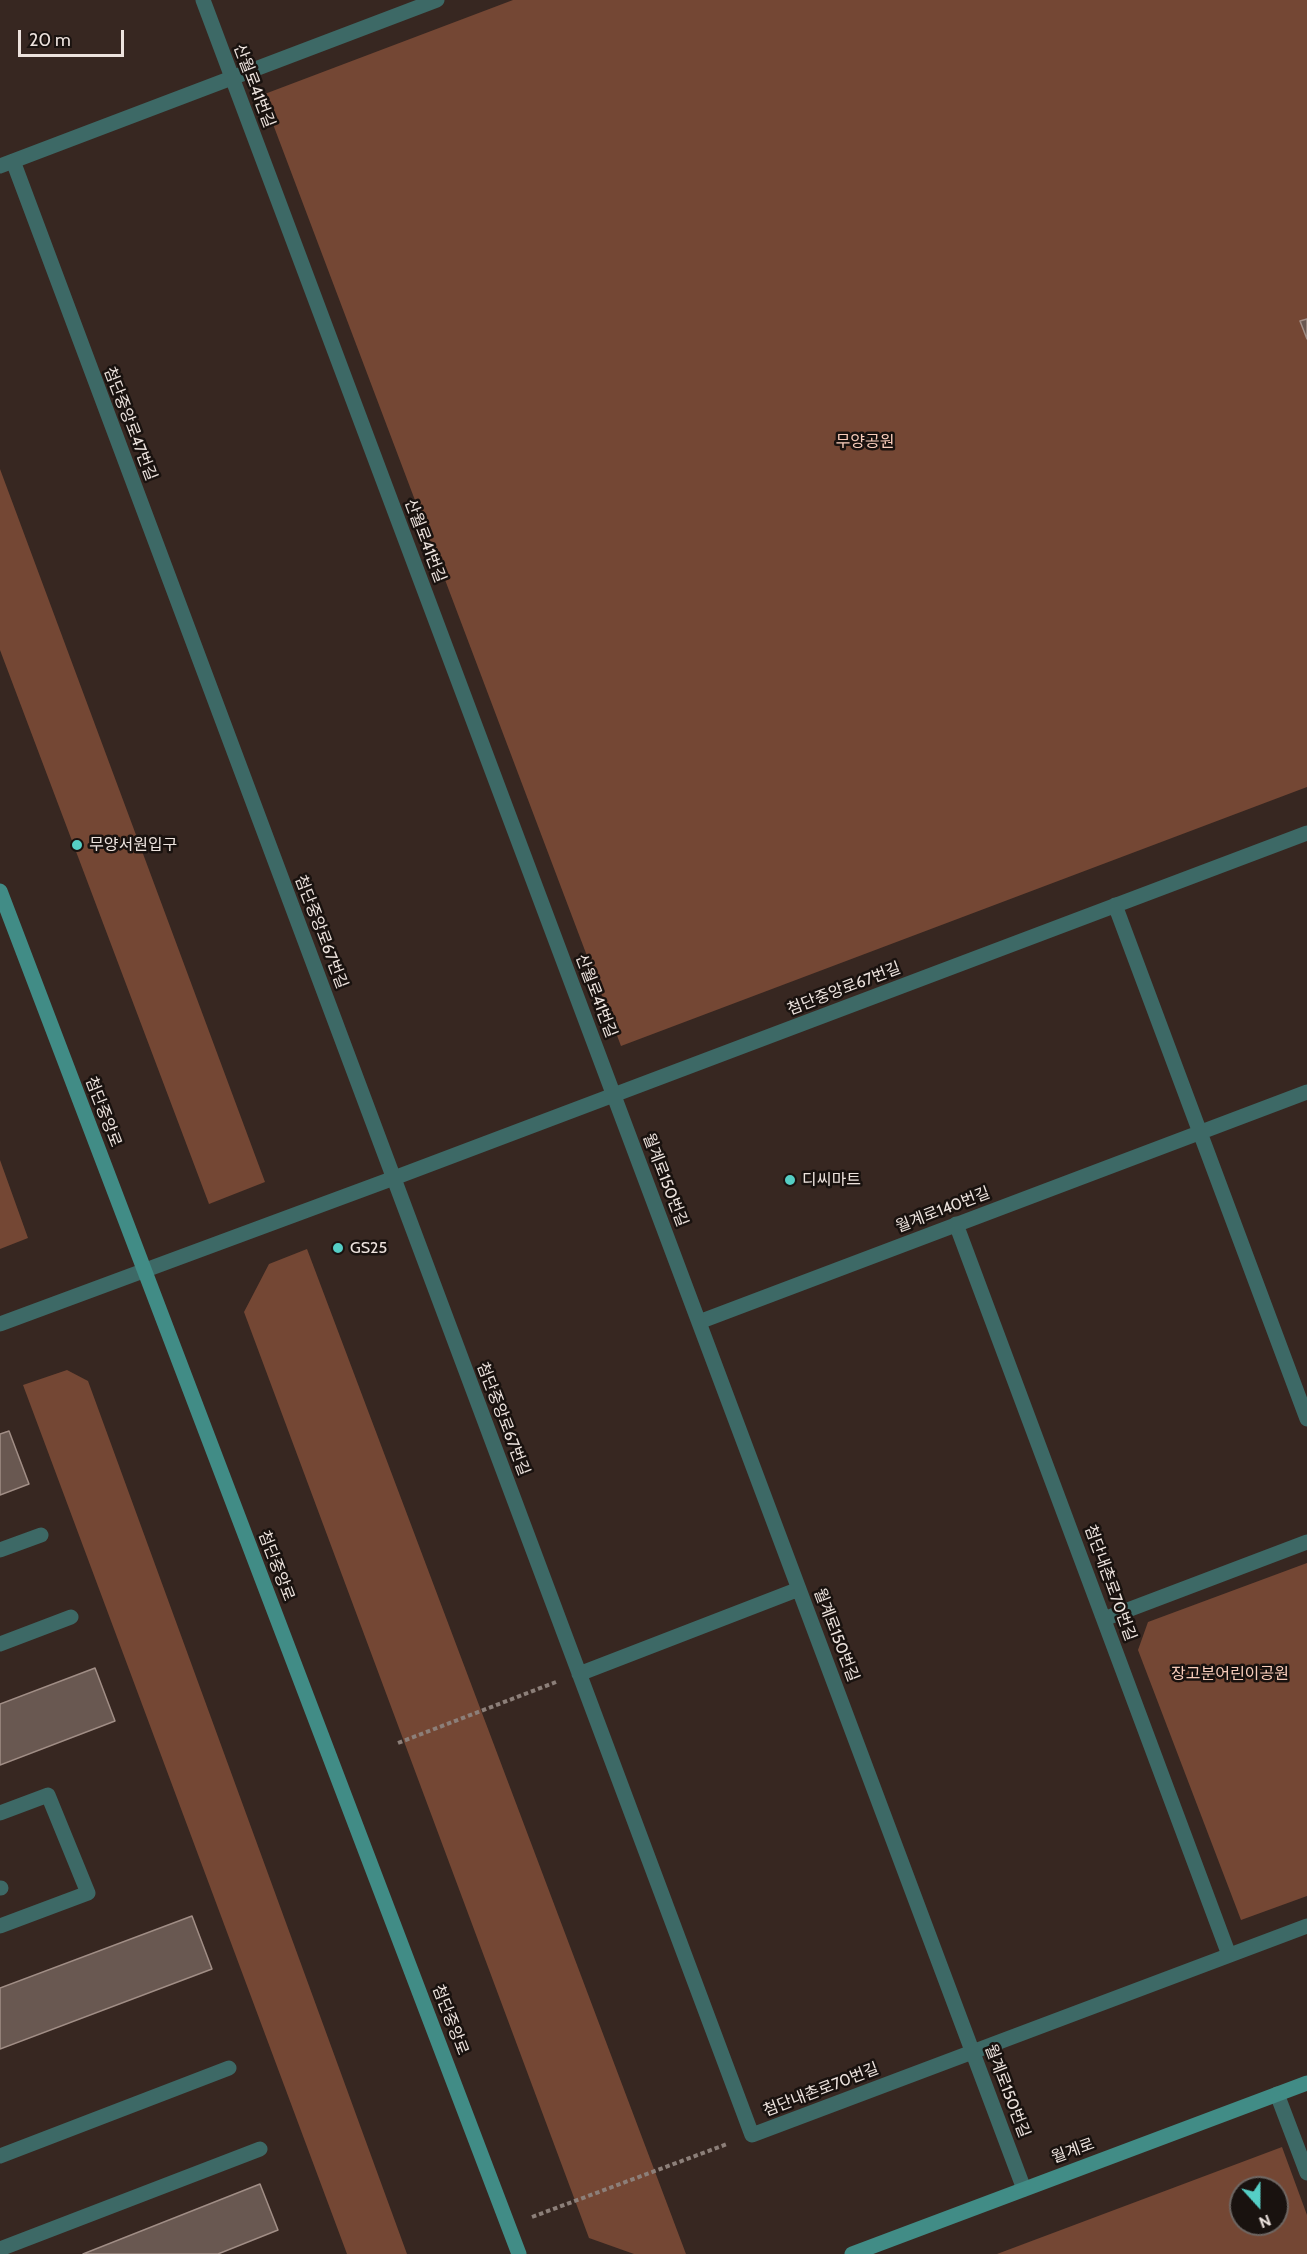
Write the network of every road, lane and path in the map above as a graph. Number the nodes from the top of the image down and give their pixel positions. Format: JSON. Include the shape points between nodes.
{"nodes":[{"id":1,"x":203,"y":0,"type":"edge"},
{"id":2,"x":436,"y":0,"type":"edge"},
{"id":3,"x":232,"y":78,"type":"junction"},
{"id":4,"x":6,"y":164,"type":"edge"},
{"id":5,"x":214,"y":698,"type":"joint"},
{"id":6,"x":1307,"y":833,"type":"edge"},
{"id":7,"x":0,"y":891,"type":"edge"},
{"id":8,"x":1115,"y":905,"type":"junction"},
{"id":9,"x":1307,"y":1092,"type":"edge"},
{"id":10,"x":614,"y":1095,"type":"junction"},
{"id":11,"x":1200,"y":1133,"type":"junction"},
{"id":12,"x":393,"y":1178,"type":"junction"},
{"id":13,"x":956,"y":1224,"type":"junction"},
{"id":14,"x":144,"y":1270,"type":"junction"},
{"id":15,"x":699,"y":1322,"type":"junction"},
{"id":16,"x":0,"y":1324,"type":"edge"},
{"id":17,"x":1307,"y":1419,"type":"edge"},
{"id":18,"x":41,"y":1534,"type":"dead end"},
{"id":19,"x":1307,"y":1542,"type":"edge"},
{"id":20,"x":0,"y":1550,"type":"edge"},
{"id":21,"x":799,"y":1589,"type":"junction"},
{"id":22,"x":71,"y":1617,"type":"dead end"},
{"id":23,"x":1104,"y":1619,"type":"junction"},
{"id":24,"x":0,"y":1644,"type":"edge"},
{"id":25,"x":579,"y":1674,"type":"junction"},
{"id":26,"x":398,"y":1743,"type":"dead end"},
{"id":27,"x":0,"y":1813,"type":"edge"},
{"id":28,"x":0,"y":1926,"type":"edge"},
{"id":29,"x":1307,"y":1926,"type":"edge"},
{"id":30,"x":1229,"y":1955,"type":"junction"},
{"id":31,"x":973,"y":2052,"type":"junction"},
{"id":32,"x":229,"y":2068,"type":"dead end"},
{"id":33,"x":1307,"y":2084,"type":"edge"},
{"id":34,"x":1277,"y":2094,"type":"junction"},
{"id":35,"x":752,"y":2135,"type":"junction"},
{"id":36,"x":260,"y":2149,"type":"dead end"},
{"id":37,"x":0,"y":2156,"type":"edge"},
{"id":38,"x":1307,"y":2173,"type":"edge"},
{"id":39,"x":1024,"y":2189,"type":"junction"},
{"id":40,"x":509,"y":2226,"type":"junction"},
{"id":41,"x":0,"y":2249,"type":"edge"},
{"id":42,"x":519,"y":2254,"type":"edge"},
{"id":43,"x":852,"y":2254,"type":"edge"}],
"edges":[{"from":1,"to":3,"type":"street","name":"산월로41번길"},
{"from":2,"to":3,"type":"street","name":"첨단중앙로47번길"},
{"from":3,"to":4,"type":"street","name":"첨단중앙로47번길"},
{"from":3,"to":10,"type":"street","name":"산월로41번길"},
{"from":4,"to":5,"type":"street","name":"첨단중앙로47번길"},
{"from":5,"to":12,"type":"street","name":"첨단중앙로67번길"},
{"from":6,"to":8,"type":"street","name":"첨단중앙로67번길"},
{"from":7,"to":14,"type":"street","name":"첨단중앙로"},
{"from":8,"to":10,"type":"street","name":"첨단중앙로67번길"},
{"from":8,"to":11,"type":"street"},
{"from":9,"to":11,"type":"street","name":"월계로140번길"},
{"from":10,"to":12,"type":"street","name":"첨단중앙로67번길"},
{"from":10,"to":15,"type":"street","name":"월계로150번길"},
{"from":11,"to":13,"type":"street","name":"월계로140번길"},
{"from":11,"to":17,"type":"street"},
{"from":12,"to":14,"type":"street","name":"첨단중앙로67번길"},
{"from":12,"to":25,"type":"street","name":"첨단중앙로67번길"},
{"from":13,"to":15,"type":"street","name":"월계로140번길"},
{"from":13,"to":23,"type":"street","name":"첨단내촌로70번길"},
{"from":14,"to":16,"type":"street","name":"첨단중앙로67번길"},
{"from":14,"to":40,"type":"street","name":"첨단중앙로"},
{"from":15,"to":21,"type":"street","name":"월계로150번길"},
{"from":18,"to":20,"type":"street"},
{"from":19,"to":23,"type":"street"},
{"from":21,"to":25,"type":"street"},
{"from":21,"to":31,"type":"street","name":"월계로150번길"},
{"from":22,"to":24,"type":"street"},
{"from":23,"to":30,"type":"street","name":"첨단내촌로70번길"},
{"from":25,"to":26,"type":"path"},
{"from":25,"to":35,"type":"street","name":"첨단내촌로70번길"},
{"from":27,"to":28,"type":"street","via":[[48,1794],[87,1893]]},
{"from":29,"to":30,"type":"street","name":"첨단내촌로70번길"},
{"from":30,"to":31,"type":"street","name":"첨단내촌로70번길"},
{"from":31,"to":35,"type":"street","name":"첨단내촌로70번길"},
{"from":31,"to":39,"type":"street","name":"월계로150번길"},
{"from":32,"to":37,"type":"street"},
{"from":33,"to":34,"type":"street","name":"월계로"},
{"from":34,"to":38,"type":"street"},
{"from":34,"to":39,"type":"street","name":"월계로"},
{"from":35,"to":40,"type":"path"},
{"from":36,"to":41,"type":"street"},
{"from":39,"to":43,"type":"street","name":"월계로"},
{"from":40,"to":42,"type":"street","name":"첨단중앙로"}]}
